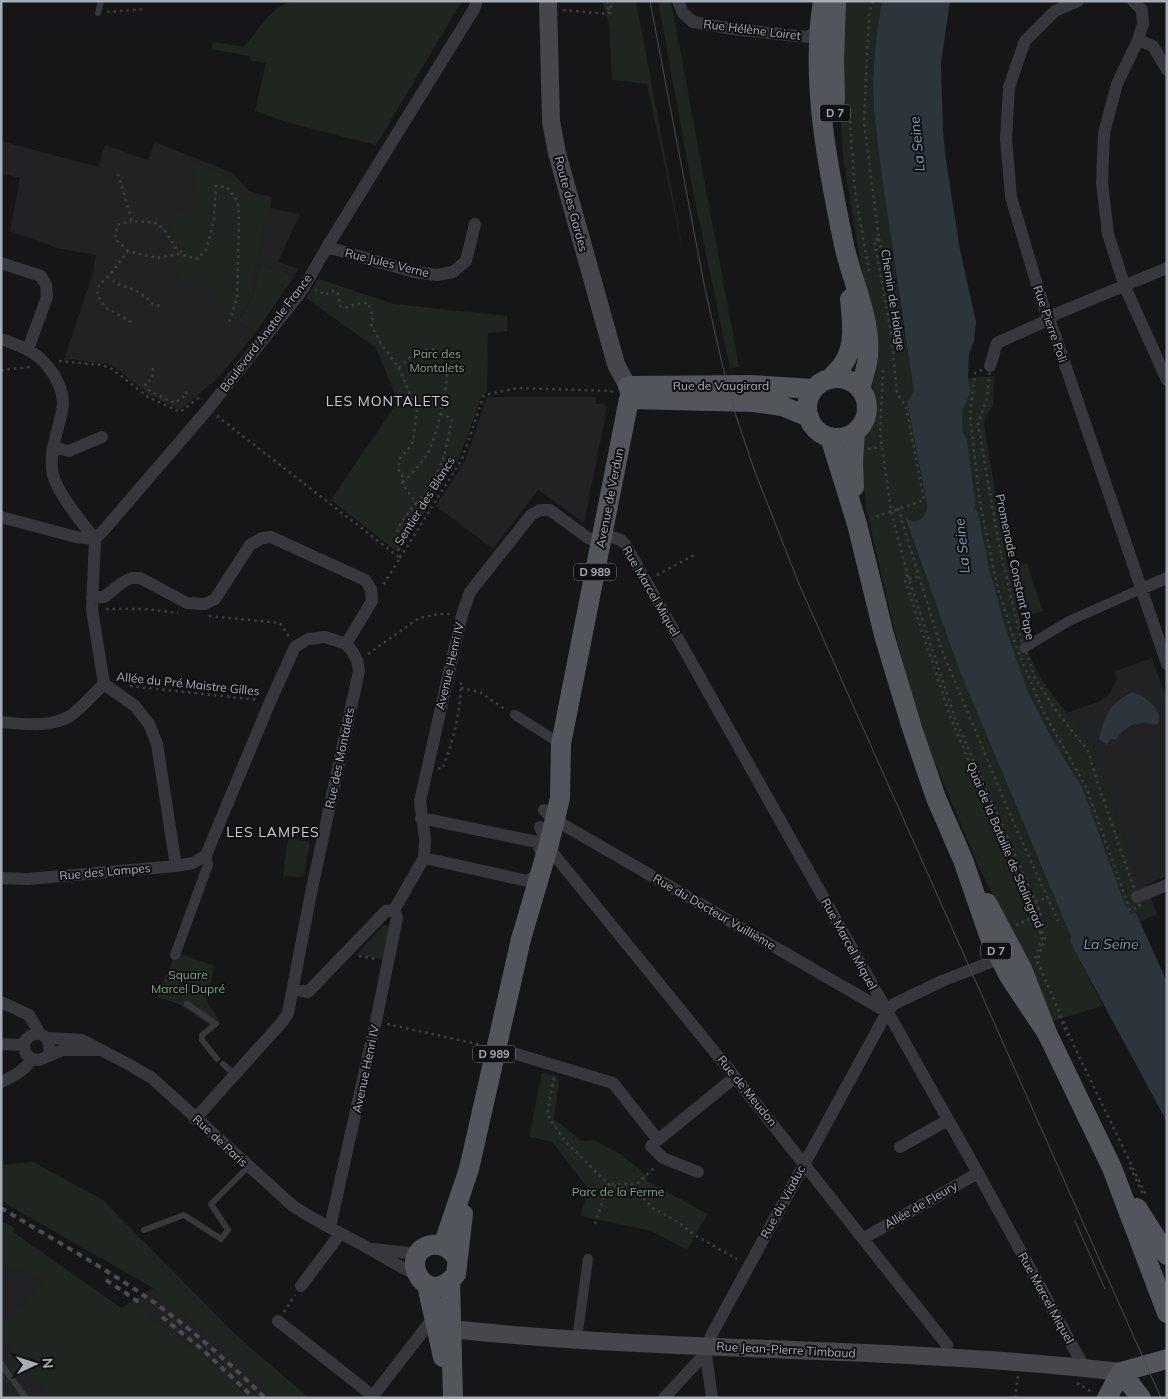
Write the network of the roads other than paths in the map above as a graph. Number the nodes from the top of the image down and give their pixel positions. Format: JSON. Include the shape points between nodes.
{"nodes":[{"id":1,"x":101,"y":1,"type":"edge"},
{"id":2,"x":477,"y":1,"type":"edge"},
{"id":3,"x":678,"y":1,"type":"edge"},
{"id":4,"x":823,"y":1,"type":"edge"},
{"id":5,"x":836,"y":1,"type":"edge"},
{"id":6,"x":1078,"y":1,"type":"edge"},
{"id":7,"x":1133,"y":1,"type":"edge"},
{"id":8,"x":548,"y":5,"type":"edge"},
{"id":9,"x":98,"y":13,"type":"road end"},
{"id":10,"x":827,"y":36,"type":"junction"},
{"id":11,"x":1138,"y":40,"type":"junction"},
{"id":12,"x":1167,"y":70,"type":"edge"},
{"id":13,"x":475,"y":224,"type":"dead end"},
{"id":14,"x":327,"y":248,"type":"junction"},
{"id":15,"x":845,"y":250,"type":"junction"},
{"id":16,"x":1,"y":263,"type":"edge"},
{"id":17,"x":1167,"y":268,"type":"edge"},
{"id":18,"x":1125,"y":287,"type":"junction"},
{"id":19,"x":1048,"y":320,"type":"junction"},
{"id":20,"x":1,"y":339,"type":"edge"},
{"id":21,"x":28,"y":349,"type":"junction"},
{"id":22,"x":990,"y":366,"type":"road end"},
{"id":23,"x":1167,"y":380,"type":"edge"},
{"id":24,"x":822,"y":384,"type":"junction"},
{"id":25,"x":860,"y":389,"type":"junction"},
{"id":26,"x":628,"y":393,"type":"junction"},
{"id":27,"x":809,"y":417,"type":"junction"},
{"id":28,"x":102,"y":437,"type":"dead end"},
{"id":29,"x":830,"y":437,"type":"junction"},
{"id":30,"x":859,"y":441,"type":"junction"},
{"id":31,"x":53,"y":447,"type":"junction"},
{"id":32,"x":2,"y":520,"type":"edge"},
{"id":33,"x":857,"y":524,"type":"junction"},
{"id":34,"x":95,"y":538,"type":"junction"},
{"id":35,"x":602,"y":538,"type":"junction"},
{"id":36,"x":1167,"y":578,"type":"edge"},
{"id":37,"x":1141,"y":589,"type":"junction"},
{"id":38,"x":92,"y":598,"type":"junction"},
{"id":39,"x":346,"y":644,"type":"junction"},
{"id":40,"x":1024,"y":648,"type":"road end"},
{"id":41,"x":1167,"y":664,"type":"edge"},
{"id":42,"x":104,"y":684,"type":"junction"},
{"id":43,"x":515,"y":715,"type":"road end"},
{"id":44,"x":1,"y":722,"type":"edge"},
{"id":45,"x":561,"y":744,"type":"junction"},
{"id":46,"x":421,"y":818,"type":"junction"},
{"id":47,"x":547,"y":842,"type":"junction"},
{"id":48,"x":206,"y":855,"type":"junction"},
{"id":49,"x":424,"y":858,"type":"junction"},
{"id":50,"x":176,"y":866,"type":"junction"},
{"id":51,"x":1,"y":878,"type":"edge"},
{"id":52,"x":528,"y":881,"type":"junction"},
{"id":53,"x":1167,"y":884,"type":"edge"},
{"id":54,"x":1137,"y":897,"type":"road end"},
{"id":55,"x":397,"y":905,"type":"junction"},
{"id":56,"x":521,"y":939,"type":"junction"},
{"id":57,"x":175,"y":955,"type":"dead end"},
{"id":58,"x":1007,"y":956,"type":"junction"},
{"id":59,"x":866,"y":975,"type":"junction"},
{"id":60,"x":293,"y":989,"type":"junction"},
{"id":61,"x":849,"y":990,"type":"junction"},
{"id":62,"x":1,"y":1002,"type":"edge"},
{"id":63,"x":187,"y":1004,"type":"dead end"},
{"id":64,"x":887,"y":1012,"type":"junction"},
{"id":65,"x":35,"y":1039,"type":"junction"},
{"id":66,"x":1,"y":1044,"type":"edge"},
{"id":67,"x":496,"y":1048,"type":"junction"},
{"id":68,"x":99,"y":1050,"type":"junction"},
{"id":69,"x":49,"y":1055,"type":"junction"},
{"id":70,"x":32,"y":1059,"type":"junction"},
{"id":71,"x":235,"y":1075,"type":"junction"},
{"id":72,"x":735,"y":1077,"type":"junction"},
{"id":73,"x":1,"y":1082,"type":"edge"},
{"id":74,"x":195,"y":1119,"type":"junction"},
{"id":75,"x":948,"y":1120,"type":"junction"},
{"id":76,"x":658,"y":1140,"type":"junction"},
{"id":77,"x":900,"y":1147,"type":"dead end"},
{"id":78,"x":804,"y":1163,"type":"junction"},
{"id":79,"x":248,"y":1167,"type":"junction"},
{"id":80,"x":1112,"y":1168,"type":"junction"},
{"id":81,"x":698,"y":1172,"type":"dead end"},
{"id":82,"x":978,"y":1173,"type":"junction"},
{"id":83,"x":144,"y":1230,"type":"dead end"},
{"id":84,"x":335,"y":1231,"type":"junction"},
{"id":85,"x":864,"y":1238,"type":"junction"},
{"id":86,"x":368,"y":1248,"type":"junction"},
{"id":87,"x":450,"y":1252,"type":"junction"},
{"id":88,"x":418,"y":1254,"type":"junction"},
{"id":89,"x":1167,"y":1255,"type":"edge"},
{"id":90,"x":588,"y":1259,"type":"dead end"},
{"id":91,"x":422,"y":1280,"type":"junction"},
{"id":92,"x":450,"y":1282,"type":"junction"},
{"id":93,"x":302,"y":1286,"type":"road end"},
{"id":94,"x":1167,"y":1313,"type":"edge"},
{"id":95,"x":434,"y":1317,"type":"junction"},
{"id":96,"x":278,"y":1320,"type":"road end"},
{"id":97,"x":451,"y":1329,"type":"junction"},
{"id":98,"x":577,"y":1339,"type":"junction"},
{"id":99,"x":705,"y":1346,"type":"junction"},
{"id":100,"x":946,"y":1358,"type":"junction"},
{"id":101,"x":1167,"y":1358,"type":"edge"},
{"id":102,"x":1,"y":1364,"type":"edge"},
{"id":103,"x":1084,"y":1367,"type":"junction"},
{"id":104,"x":1121,"y":1372,"type":"junction"},
{"id":105,"x":26,"y":1398,"type":"edge"},
{"id":106,"x":453,"y":1398,"type":"edge"},
{"id":107,"x":664,"y":1398,"type":"edge"},
{"id":108,"x":712,"y":1398,"type":"edge"},
{"id":109,"x":1108,"y":1398,"type":"edge"},
{"id":110,"x":1141,"y":1398,"type":"edge"}],
"edges":[{"from":1,"to":9,"type":"lane"},
{"from":2,"to":14,"type":"street","name":"Boulevard Anatole France"},
{"from":3,"to":10,"type":"street","name":"Rue Hélène Loiret","via":[[683,13],[693,22],[733,29]]},
{"from":4,"to":10,"type":"main road","number":"D 7"},
{"from":5,"to":10,"type":"main road","number":"D 7"},
{"from":6,"to":19,"type":"street","name":"Rue Pierre Poli","via":[[1055,12],[1025,41],[1009,88],[1006,139],[1011,197]]},
{"from":7,"to":11,"type":"street","via":[[1142,10],[1143,17]]},
{"from":8,"to":26,"type":"main road","name":"Route des Gardes","via":[[551,121],[557,153],[616,364]]},
{"from":10,"to":15,"type":"main road","number":"D 7","via":[[822,111],[831,183]]},
{"from":11,"to":12,"type":"street","via":[[1153,46]]},
{"from":11,"to":18,"type":"street","via":[[1117,84],[1104,133],[1102,184],[1108,234]]},
{"from":13,"to":14,"type":"street","name":"Rue Jules Verne","via":[[466,261],[453,272],[437,275],[414,272]]},
{"from":14,"to":34,"type":"street","name":"Boulevard Anatole France","via":[[304,288],[208,409]]},
{"from":15,"to":24,"type":"main road","number":"D 7","via":[[852,328],[850,345],[843,364]]},
{"from":15,"to":25,"type":"main road","number":"D 7","via":[[860,298],[868,339],[868,357]]},
{"from":16,"to":21,"type":"street","via":[[42,276],[46,285],[47,297]]},
{"from":17,"to":18,"type":"street"},
{"from":18,"to":19,"type":"street"},
{"from":18,"to":23,"type":"street"},
{"from":19,"to":22,"type":"street","via":[[998,342]]},
{"from":19,"to":37,"type":"street","name":"Rue Pierre Poli"},
{"from":20,"to":21,"type":"street"},
{"from":21,"to":31,"type":"street","via":[[58,379],[63,409]]},
{"from":24,"to":25,"type":"main road","via":[[846,380]]},
{"from":24,"to":26,"type":"main road","name":"Rue de Vaugirard"},
{"from":24,"to":27,"type":"main road","via":[[808,403]]},
{"from":25,"to":30,"type":"main road","via":[[867,406]]},
{"from":26,"to":27,"type":"main road","name":"Rue de Vaugirard","via":[[753,402],[782,406]]},
{"from":26,"to":35,"type":"main road","name":"Avenue de Verdun","number":"D 989"},
{"from":27,"to":29,"type":"main road","via":[[819,432]]},
{"from":28,"to":31,"type":"street","via":[[69,451]]},
{"from":29,"to":30,"type":"main road"},
{"from":29,"to":33,"type":"main road","number":"D 7"},
{"from":30,"to":33,"type":"main road","number":"D 7","via":[[853,462]]},
{"from":31,"to":34,"type":"street","via":[[55,480]]},
{"from":32,"to":34,"type":"street","via":[[76,537]]},
{"from":33,"to":58,"type":"main road","number":"D 7","via":[[884,635],[936,798],[963,860],[990,938]]},
{"from":34,"to":38,"type":"street"},
{"from":35,"to":45,"type":"main road","name":"Avenue de Verdun","number":"D 989"},
{"from":35,"to":46,"type":"street","name":"Avenue Henri IV","via":[[588,538],[550,510],[540,510],[531,515],[470,592],[420,801]]},
{"from":35,"to":59,"type":"street","name":"Rue Marcel Miquel","via":[[621,540],[626,544]]},
{"from":36,"to":37,"type":"street"},
{"from":37,"to":40,"type":"street","via":[[1068,621]]},
{"from":37,"to":41,"type":"street","name":"Rue Pierre Poli"},
{"from":38,"to":39,"type":"street","via":[[104,597],[123,582],[140,578],[187,603],[205,604],[215,599],[250,545],[270,537],[365,580],[371,589],[372,601]]},
{"from":38,"to":42,"type":"street"},
{"from":39,"to":48,"type":"street","via":[[325,637],[308,639],[296,647]]},
{"from":39,"to":60,"type":"street","name":"Rue des Montalets","via":[[357,660],[359,671]]},
{"from":42,"to":44,"type":"street","via":[[71,716],[53,723]]},
{"from":42,"to":50,"type":"street","via":[[135,706],[150,724],[157,744]]},
{"from":43,"to":45,"type":"street"},
{"from":45,"to":47,"type":"main road","name":"Avenue de Verdun","number":"D 989","via":[[555,757]]},
{"from":46,"to":47,"type":"street","name":"Rue du Docteur Vuillième"},
{"from":46,"to":49,"type":"street","name":"Avenue Henri IV"},
{"from":47,"to":52,"type":"main road","name":"Avenue de Verdun","number":"D 989"},
{"from":47,"to":56,"type":"main road","name":"Avenue de Verdun","number":"D 989"},
{"from":47,"to":61,"type":"street","name":"Rue du Docteur Vuillième","via":[[562,824]]},
{"from":47,"to":72,"type":"street","name":"Rue de Meudon"},
{"from":48,"to":50,"type":"street","name":"Rue des Lampes","via":[[193,863]]},
{"from":48,"to":57,"type":"street","via":[[208,866]]},
{"from":49,"to":52,"type":"street"},
{"from":49,"to":55,"type":"street","name":"Avenue Henri IV"},
{"from":50,"to":51,"type":"street","name":"Rue des Lampes","via":[[28,879]]},
{"from":52,"to":56,"type":"main road","name":"Avenue de Verdun","number":"D 989"},
{"from":53,"to":54,"type":"street"},
{"from":55,"to":60,"type":"street","name":"Avenue Henri IV","via":[[386,911],[308,992]]},
{"from":55,"to":84,"type":"street","name":"Avenue Henri IV"},
{"from":56,"to":67,"type":"main road","name":"Avenue de Verdun","number":"D 989"},
{"from":58,"to":64,"type":"street","via":[[942,981],[894,1004]]},
{"from":58,"to":80,"type":"main road","number":"D 7","via":[[1008,976],[1047,1033]]},
{"from":59,"to":61,"type":"street","via":[[860,986]]},
{"from":59,"to":64,"type":"street","name":"Rue Marcel Miquel"},
{"from":60,"to":71,"type":"street","name":"Rue des Montalets","via":[[283,1021]]},
{"from":61,"to":64,"type":"street","name":"Rue du Docteur Vuillième"},
{"from":62,"to":65,"type":"street","via":[[29,1015]]},
{"from":63,"to":71,"type":"lane","via":[[216,1024],[202,1035],[202,1040]]},
{"from":64,"to":75,"type":"street","name":"Rue Marcel Miquel"},
{"from":64,"to":78,"type":"street","name":"Rue du Viaduc"},
{"from":65,"to":66,"type":"street","name":"Rue de Paris"},
{"from":65,"to":68,"type":"street","name":"Rue de Paris","via":[[82,1040]]},
{"from":65,"to":69,"type":"street","via":[[50,1044]]},
{"from":65,"to":70,"type":"street","via":[[26,1054]]},
{"from":67,"to":76,"type":"street","via":[[613,1083]]},
{"from":67,"to":87,"type":"main road","name":"Avenue de Verdun","number":"D 989"},
{"from":68,"to":69,"type":"street","name":"Rue de Paris","via":[[63,1050]]},
{"from":68,"to":74,"type":"street","name":"Rue de Paris","via":[[152,1078]]},
{"from":69,"to":70,"type":"street","name":"Rue de Paris","via":[[39,1060]]},
{"from":70,"to":73,"type":"street","via":[[18,1075]]},
{"from":71,"to":74,"type":"street","name":"Rue des Montalets"},
{"from":72,"to":76,"type":"street"},
{"from":72,"to":78,"type":"street","name":"Rue de Meudon"},
{"from":74,"to":79,"type":"street","name":"Rue de Paris"},
{"from":75,"to":77,"type":"street"},
{"from":75,"to":82,"type":"street","name":"Rue Marcel Miquel"},
{"from":76,"to":81,"type":"street","via":[[651,1146],[663,1158]]},
{"from":78,"to":85,"type":"street","name":"Rue de Meudon"},
{"from":78,"to":99,"type":"street","name":"Rue du Viaduc"},
{"from":79,"to":83,"type":"lane","via":[[210,1204],[228,1230],[221,1239],[184,1215]]},
{"from":79,"to":84,"type":"street","name":"Rue de Paris","via":[[293,1206]]},
{"from":80,"to":89,"type":"main road"},
{"from":80,"to":94,"type":"main road","number":"D 7"},
{"from":82,"to":85,"type":"street","name":"Allée de Fleury"},
{"from":82,"to":103,"type":"street","name":"Rue Marcel Miquel"},
{"from":84,"to":86,"type":"street","name":"Rue de Paris"},
{"from":84,"to":93,"type":"street"},
{"from":85,"to":100,"type":"street","name":"Rue de Meudon","via":[[947,1345]]},
{"from":86,"to":88,"type":"street","name":"Rue de Paris"},
{"from":86,"to":91,"type":"street","name":"Rue de Paris"},
{"from":87,"to":88,"type":"main road","via":[[435,1244]]},
{"from":87,"to":92,"type":"main road","via":[[456,1274]]},
{"from":88,"to":91,"type":"main road","via":[[414,1266]]},
{"from":90,"to":98,"type":"street"},
{"from":91,"to":92,"type":"main road","via":[[435,1287]]},
{"from":91,"to":95,"type":"main road"},
{"from":92,"to":97,"type":"main road"},
{"from":95,"to":96,"type":"street","via":[[373,1396]]},
{"from":95,"to":106,"type":"main road"},
{"from":97,"to":98,"type":"main road","name":"Rue Jean-Pierre Timbaud"},
{"from":97,"to":106,"type":"main road"},
{"from":98,"to":99,"type":"main road","name":"Rue Jean-Pierre Timbaud"},
{"from":99,"to":100,"type":"main road","name":"Rue Jean-Pierre Timbaud"},
{"from":99,"to":107,"type":"street","name":"Rue du Viaduc","via":[[702,1357]]},
{"from":99,"to":108,"type":"street"},
{"from":100,"to":103,"type":"main road","name":"Rue Jean-Pierre Timbaud"},
{"from":101,"to":104,"type":"main road"},
{"from":102,"to":105,"type":"lane"},
{"from":103,"to":104,"type":"main road","name":"Rue Jean-Pierre Timbaud"},
{"from":104,"to":109,"type":"main road"},
{"from":104,"to":110,"type":"main road"}]}
